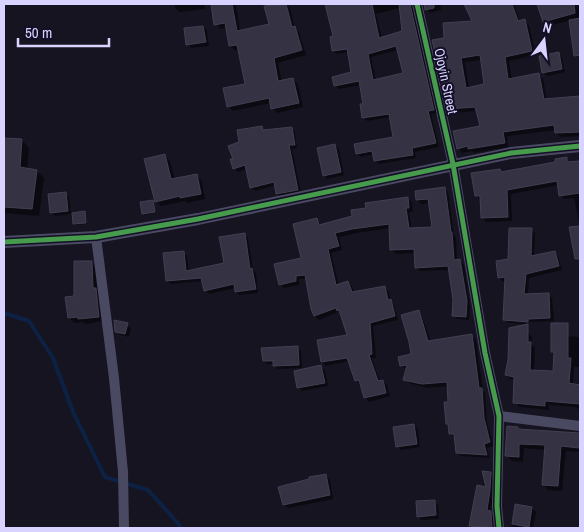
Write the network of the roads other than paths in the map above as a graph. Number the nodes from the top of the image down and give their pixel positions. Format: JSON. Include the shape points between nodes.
{"nodes":[{"id":1,"x":417,"y":4,"type":"edge"},
{"id":2,"x":580,"y":146,"type":"edge"},
{"id":3,"x":453,"y":164,"type":"junction"},
{"id":4,"x":96,"y":237,"type":"junction"},
{"id":5,"x":4,"y":242,"type":"edge"},
{"id":6,"x":499,"y":416,"type":"junction"},
{"id":7,"x":580,"y":426,"type":"edge"},
{"id":8,"x":124,"y":528,"type":"edge"},
{"id":9,"x":499,"y":528,"type":"edge"}],
"edges":[{"from":1,"to":3,"type":"street","name":"Ojoyin Street"},
{"from":2,"to":3,"type":"street","via":[[511,152]]},
{"from":3,"to":4,"type":"street","via":[[207,217]]},
{"from":3,"to":6,"type":"street","name":"Ojoyin Street"},
{"from":4,"to":5,"type":"street"},
{"from":4,"to":8,"type":"street","via":[[114,378],[123,472]]},
{"from":6,"to":7,"type":"street"},
{"from":6,"to":9,"type":"street","name":"Ojoyin Street"}]}
